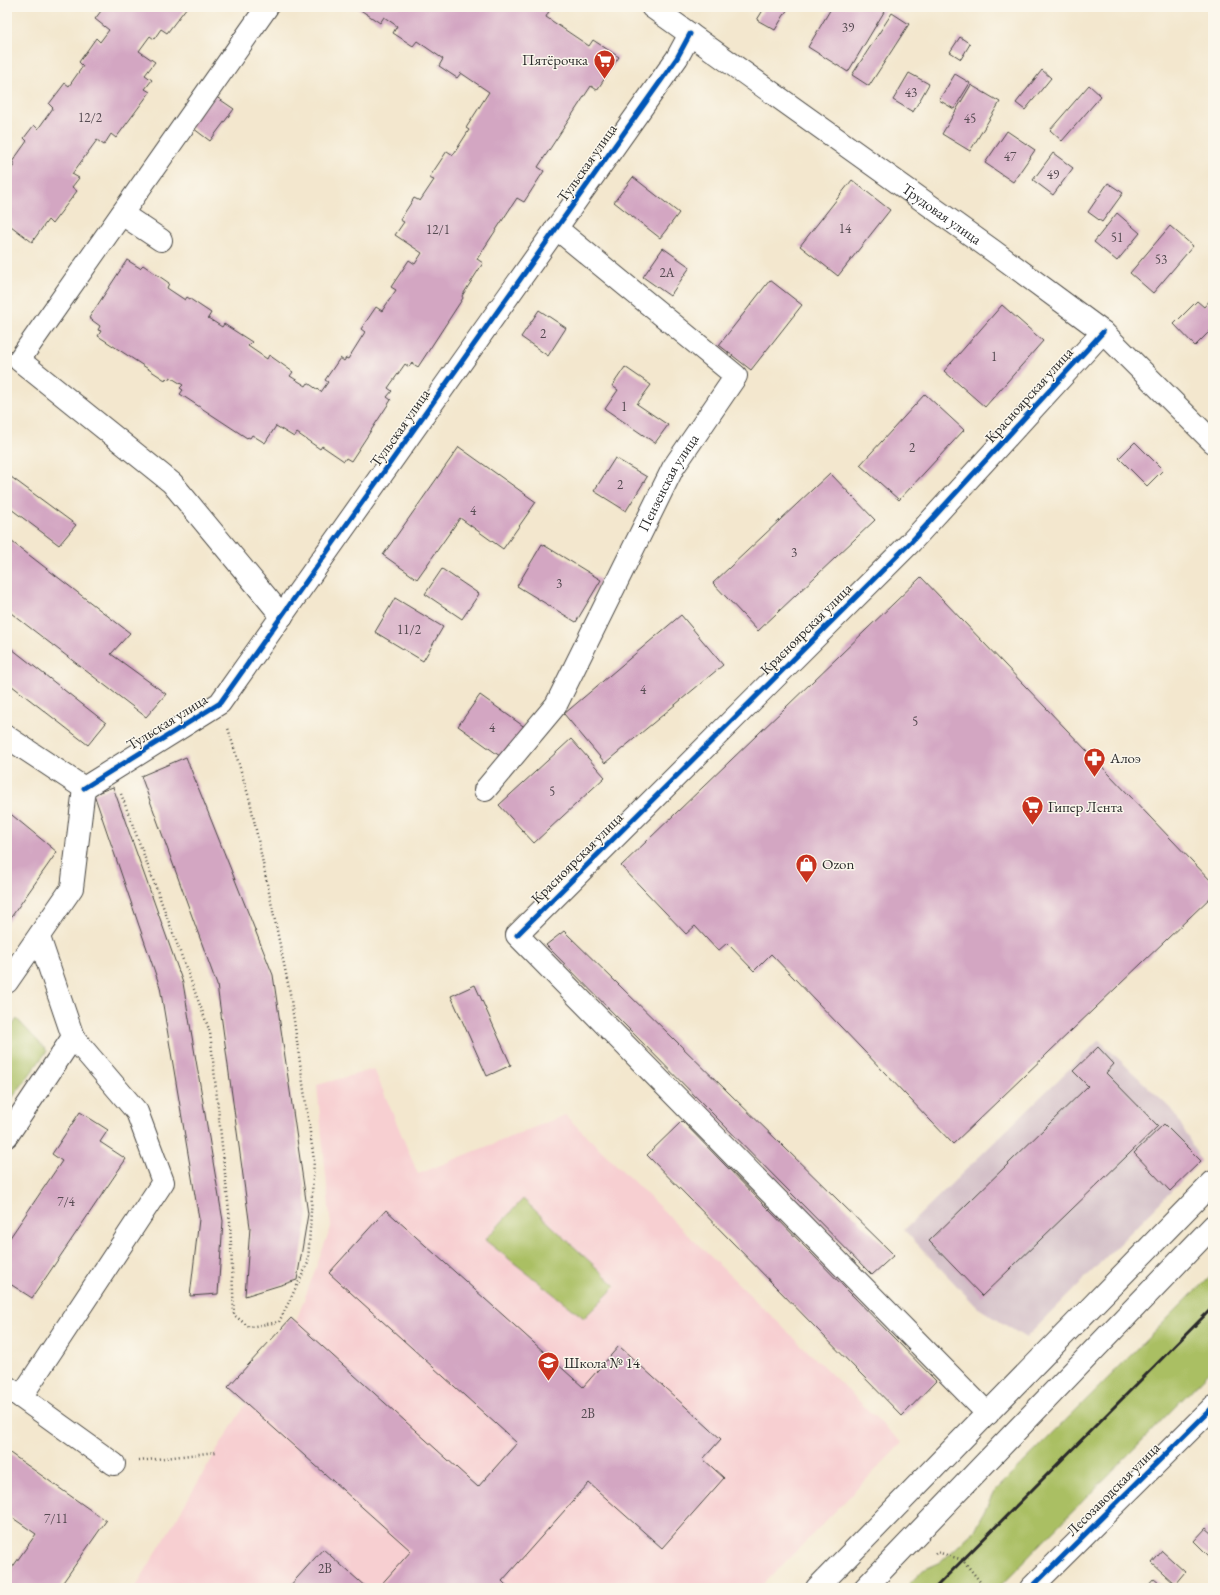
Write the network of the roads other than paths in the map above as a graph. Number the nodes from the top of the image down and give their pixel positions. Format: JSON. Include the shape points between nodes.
{"nodes":[{"id":1,"x":267,"y":7,"type":"edge"},
{"id":2,"x":652,"y":7,"type":"edge"},
{"id":3,"x":690,"y":34,"type":"junction"},
{"id":4,"x":122,"y":214,"type":"junction"},
{"id":5,"x":556,"y":228,"type":"junction"},
{"id":6,"x":161,"y":240,"type":"dead end"},
{"id":7,"x":1103,"y":332,"type":"junction"},
{"id":8,"x":1213,"y":442,"type":"edge"},
{"id":9,"x":282,"y":616,"type":"junction"},
{"id":10,"x":7,"y":737,"type":"edge"},
{"id":11,"x":84,"y":788,"type":"junction"},
{"id":12,"x":485,"y":790,"type":"dead end"},
{"id":13,"x":39,"y":937,"type":"junction"},
{"id":14,"x":7,"y":982,"type":"edge"},
{"id":15,"x":73,"y":1037,"type":"junction"},
{"id":16,"x":7,"y":1136,"type":"edge"},
{"id":17,"x":1213,"y":1182,"type":"edge"},
{"id":18,"x":1213,"y":1226,"type":"edge"},
{"id":19,"x":14,"y":1392,"type":"edge"},
{"id":20,"x":1213,"y":1407,"type":"edge"},
{"id":21,"x":988,"y":1414,"type":"junction"},
{"id":22,"x":114,"y":1464,"type":"road end"},
{"id":23,"x":817,"y":1588,"type":"edge"},
{"id":24,"x":865,"y":1588,"type":"edge"},
{"id":25,"x":1031,"y":1588,"type":"edge"}],
"edges":[{"from":1,"to":4,"type":"street"},
{"from":2,"to":3,"type":"street","name":"Трудовая улица"},
{"from":3,"to":5,"type":"street","name":"Тульская улица","via":[[677,58]]},
{"from":3,"to":7,"type":"street","name":"Трудовая улица"},
{"from":4,"to":6,"type":"street"},
{"from":4,"to":9,"type":"street","via":[[20,360],[172,483]]},
{"from":5,"to":9,"type":"street","name":"Тульская улица"},
{"from":5,"to":12,"type":"street","name":"Пензенская улица","via":[[736,376],[673,468],[556,705]]},
{"from":7,"to":8,"type":"street","name":"Трудовая улица"},
{"from":7,"to":21,"type":"street","name":"Красноярская улица","via":[[911,542],[517,935]]},
{"from":9,"to":11,"type":"street","name":"Тульская улица","via":[[220,703]]},
{"from":10,"to":11,"type":"street"},
{"from":11,"to":13,"type":"street","via":[[72,888]]},
{"from":13,"to":14,"type":"street"},
{"from":13,"to":15,"type":"street"},
{"from":15,"to":16,"type":"street"},
{"from":15,"to":19,"type":"street","via":[[137,1112],[163,1182]]},
{"from":17,"to":21,"type":"street"},
{"from":18,"to":24,"type":"street"},
{"from":19,"to":22,"type":"street"},
{"from":20,"to":25,"type":"street","name":"Лесозаводская улица"},
{"from":21,"to":23,"type":"street"}]}
